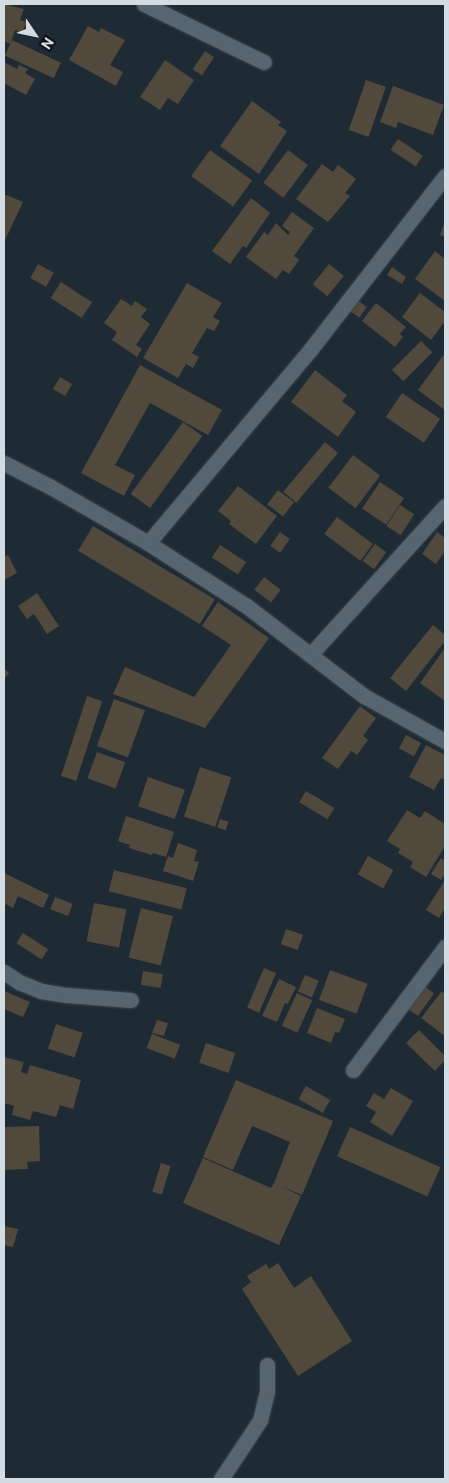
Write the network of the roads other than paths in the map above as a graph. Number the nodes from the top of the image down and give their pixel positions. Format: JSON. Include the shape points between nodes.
{"nodes":[{"id":1,"x":144,"y":4,"type":"edge"},
{"id":2,"x":264,"y":62,"type":"dead end"},
{"id":3,"x":445,"y":176,"type":"edge"},
{"id":4,"x":4,"y":463,"type":"edge"},
{"id":5,"x":445,"y":506,"type":"edge"},
{"id":6,"x":148,"y":543,"type":"junction"},
{"id":7,"x":310,"y":655,"type":"junction"},
{"id":8,"x":445,"y":741,"type":"edge"},
{"id":9,"x":445,"y":947,"type":"edge"},
{"id":10,"x":4,"y":972,"type":"edge"},
{"id":11,"x":131,"y":1000,"type":"dead end"},
{"id":12,"x":353,"y":1070,"type":"dead end"},
{"id":13,"x":267,"y":1365,"type":"dead end"},
{"id":14,"x":221,"y":1479,"type":"edge"}],
"edges":[{"from":1,"to":2,"type":"street"},
{"from":3,"to":6,"type":"street","via":[[310,350]]},
{"from":4,"to":6,"type":"street"},
{"from":5,"to":7,"type":"street"},
{"from":6,"to":7,"type":"street","via":[[248,607]]},
{"from":7,"to":8,"type":"street","via":[[364,696]]},
{"from":9,"to":12,"type":"street"},
{"from":10,"to":11,"type":"street","via":[[41,991]]},
{"from":13,"to":14,"type":"street","via":[[267,1391],[260,1420]]}]}
